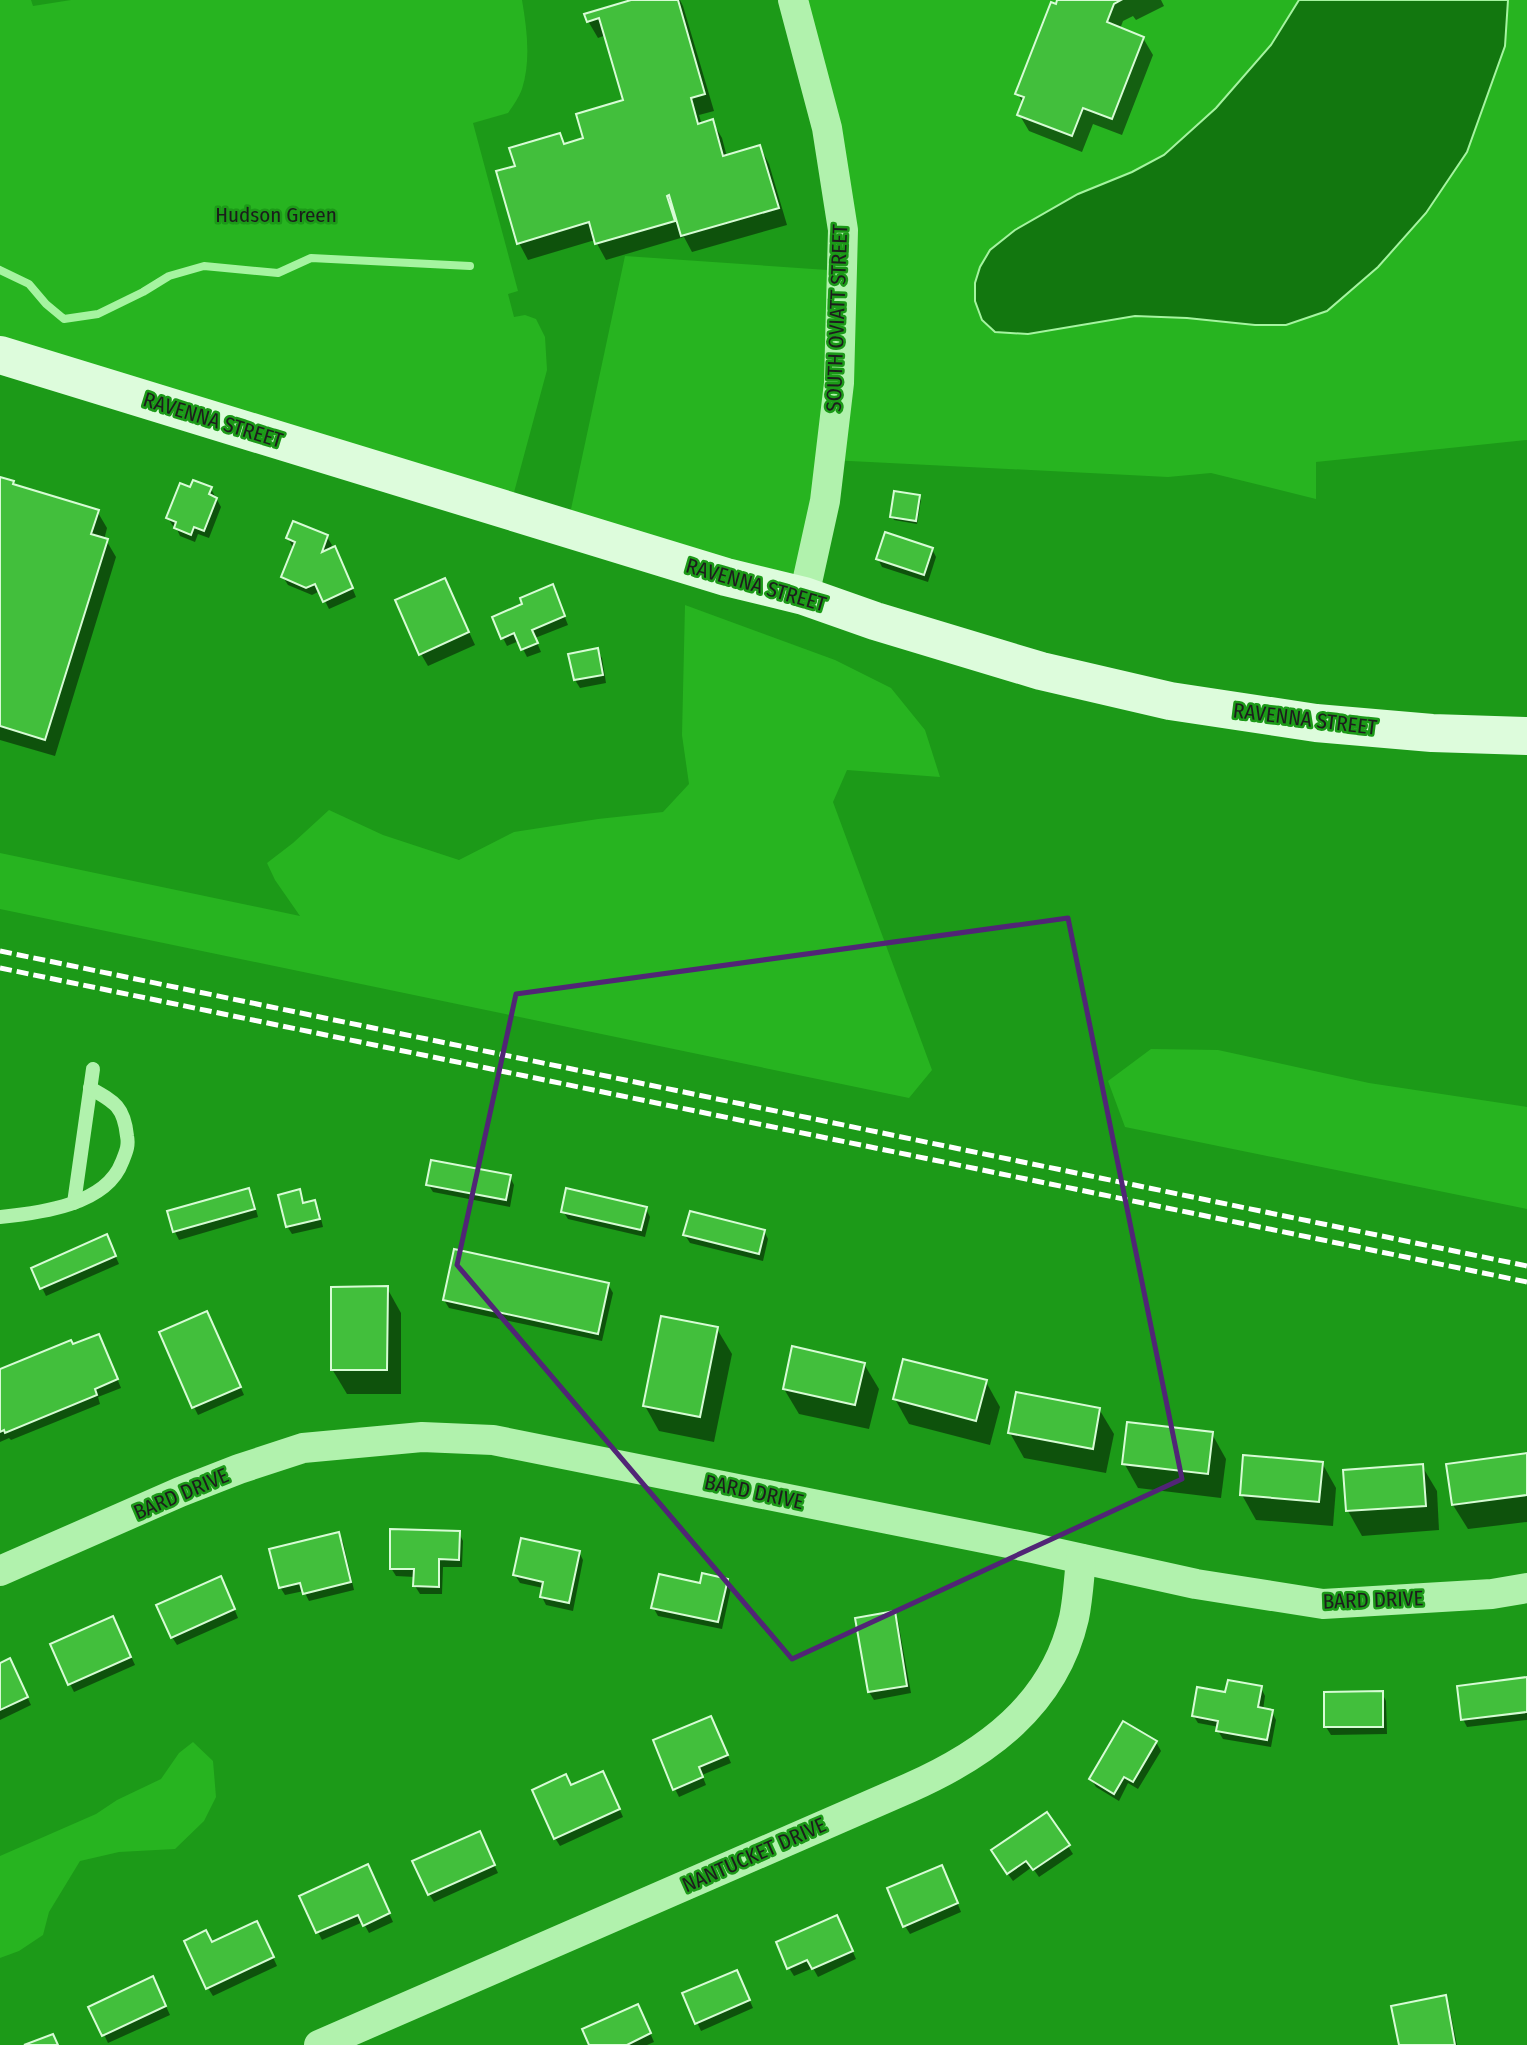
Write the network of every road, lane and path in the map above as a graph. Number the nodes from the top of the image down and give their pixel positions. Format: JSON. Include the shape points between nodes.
{"nodes":[{"id":1,"x":793,"y":0,"type":"edge"},
{"id":2,"x":0,"y":355,"type":"edge"},
{"id":3,"x":804,"y":596,"type":"junction"},
{"id":4,"x":1527,"y":736,"type":"edge"},
{"id":5,"x":93,"y":1069,"type":"dead end"},
{"id":6,"x":90,"y":1088,"type":"junction"},
{"id":7,"x":74,"y":1203,"type":"junction"},
{"id":8,"x":0,"y":1217,"type":"edge"},
{"id":9,"x":1081,"y":1559,"type":"junction"},
{"id":10,"x":0,"y":1571,"type":"edge"},
{"id":11,"x":1527,"y":1588,"type":"edge"},
{"id":12,"x":319,"y":2045,"type":"edge"}],
"edges":[{"from":1,"to":3,"type":"street","name":"SOUTH OVIATT STREET","via":[[827,128],[843,230],[839,383],[825,501]]},
{"from":2,"to":3,"type":"street","name":"RAVENNA STREET","via":[[726,577]]},
{"from":3,"to":4,"type":"street","name":"RAVENNA STREET","via":[[1041,671],[1170,701],[1317,723]]},
{"from":5,"to":6,"type":"lane"},
{"from":6,"to":7,"type":"lane"},
{"from":6,"to":7,"type":"lane","via":[[114,1102],[125,1117],[129,1145],[119,1170],[98,1191]]},
{"from":7,"to":8,"type":"lane"},
{"from":9,"to":10,"type":"street","name":"BARD DRIVE","via":[[493,1440],[422,1437],[303,1448],[180,1492]]},
{"from":9,"to":11,"type":"street","name":"BARD DRIVE","via":[[1196,1584],[1323,1604]]},
{"from":9,"to":12,"type":"street","name":"NANTUCKET DRIVE","via":[[1074,1618],[1046,1685],[1017,1721],[960,1763]]}]}
